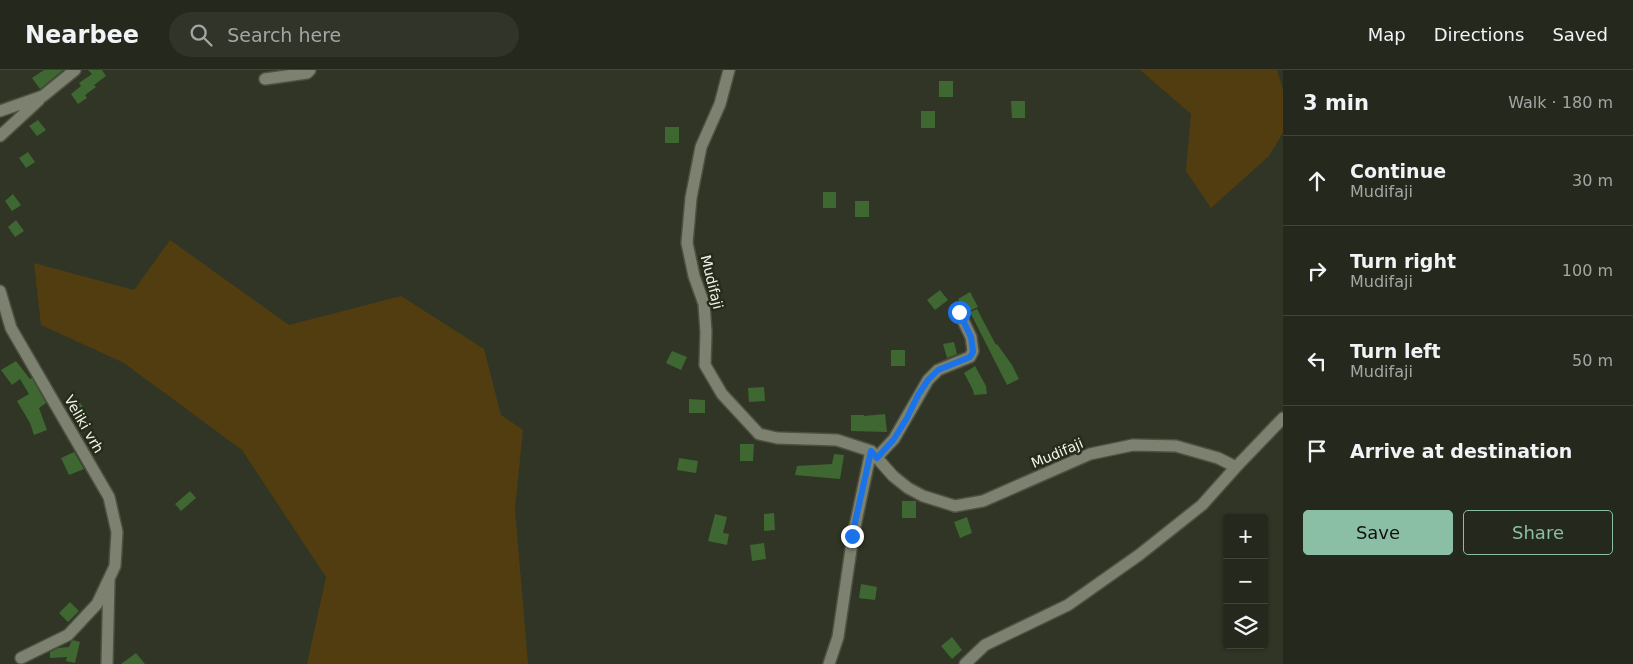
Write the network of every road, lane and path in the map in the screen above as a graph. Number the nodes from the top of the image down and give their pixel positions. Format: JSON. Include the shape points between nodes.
{"nodes":[{"id":1,"x":75,"y":70,"type":"edge"},
{"id":2,"x":310,"y":70,"type":"edge"},
{"id":3,"x":729,"y":70,"type":"edge"},
{"id":4,"x":265,"y":78,"type":"dead end"},
{"id":5,"x":43,"y":96,"type":"junction"},
{"id":6,"x":0,"y":111,"type":"edge"},
{"id":7,"x":0,"y":136,"type":"edge"},
{"id":8,"x":0,"y":291,"type":"edge"},
{"id":9,"x":959,"y":312,"type":"dead end"},
{"id":10,"x":1283,"y":418,"type":"edge"},
{"id":11,"x":874,"y":454,"type":"junction"},
{"id":12,"x":1236,"y":466,"type":"junction"},
{"id":13,"x":109,"y":579,"type":"junction"},
{"id":14,"x":21,"y":658,"type":"dead end"},
{"id":15,"x":106,"y":664,"type":"edge"},
{"id":16,"x":829,"y":664,"type":"edge"},
{"id":17,"x":966,"y":664,"type":"edge"}],
"edges":[{"from":1,"to":5,"type":"street"},
{"from":2,"to":4,"type":"street"},
{"from":3,"to":11,"type":"street","name":"Mudifaji","via":[[720,104],[701,147],[691,198],[687,243],[704,304],[705,365],[722,394],[759,434],[777,438],[837,440]]},
{"from":5,"to":6,"type":"street"},
{"from":5,"to":7,"type":"street"},
{"from":8,"to":13,"type":"street","name":"Veliki vrh","via":[[11,328],[109,497],[117,532],[115,566]]},
{"from":9,"to":11,"type":"street","via":[[971,337],[973,352],[970,357],[938,370],[928,380],[894,439]]},
{"from":10,"to":12,"type":"street"},
{"from":11,"to":12,"type":"street","name":"Mudifaji","via":[[908,488],[955,506],[983,501],[1090,454],[1133,445],[1176,446]]},
{"from":11,"to":16,"type":"street","via":[[852,536],[838,637]]},
{"from":12,"to":17,"type":"street","via":[[1202,505],[1139,555],[1068,605],[985,645]]},
{"from":13,"to":14,"type":"street","name":"Veliki vrh","via":[[98,604],[68,635]]},
{"from":13,"to":15,"type":"street","name":"Veliki vrh"}]}
